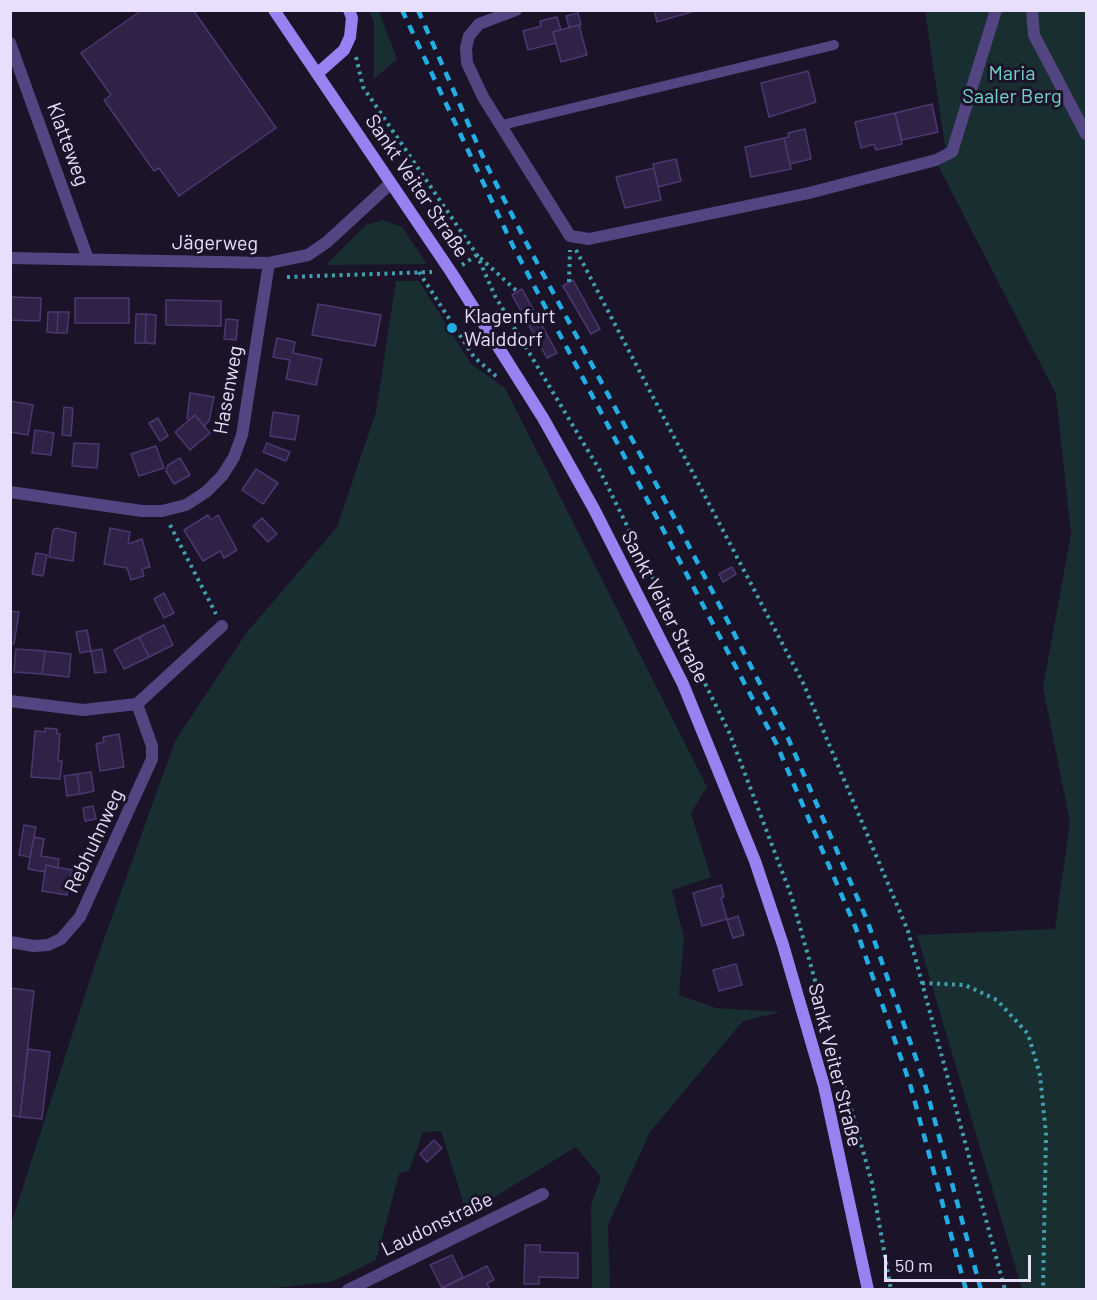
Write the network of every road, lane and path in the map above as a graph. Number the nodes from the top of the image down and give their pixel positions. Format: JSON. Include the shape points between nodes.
{"nodes":[{"id":1,"x":274,"y":10,"type":"edge"},
{"id":2,"x":349,"y":10,"type":"edge"},
{"id":3,"x":516,"y":10,"type":"edge"},
{"id":4,"x":996,"y":10,"type":"edge"},
{"id":5,"x":1032,"y":10,"type":"edge"},
{"id":6,"x":10,"y":43,"type":"edge"},
{"id":7,"x":834,"y":45,"type":"dead end"},
{"id":8,"x":318,"y":73,"type":"junction"},
{"id":9,"x":502,"y":126,"type":"junction"},
{"id":10,"x":1086,"y":134,"type":"edge"},
{"id":11,"x":391,"y":183,"type":"junction"},
{"id":12,"x":570,"y":236,"type":"junction"},
{"id":13,"x":10,"y":258,"type":"edge"},
{"id":14,"x":88,"y":259,"type":"junction"},
{"id":15,"x":269,"y":263,"type":"junction"},
{"id":16,"x":419,"y":272,"type":"junction"},
{"id":17,"x":451,"y":272,"type":"junction"},
{"id":18,"x":267,"y":277,"type":"junction"},
{"id":19,"x":569,"y":282,"type":"dead end"},
{"id":20,"x":519,"y":293,"type":"dead end"},
{"id":21,"x":500,"y":379,"type":"dead end"},
{"id":22,"x":10,"y":492,"type":"edge"},
{"id":23,"x":162,"y":511,"type":"junction"},
{"id":24,"x":222,"y":626,"type":"joint"},
{"id":25,"x":10,"y":701,"type":"edge"},
{"id":26,"x":137,"y":704,"type":"junction"},
{"id":27,"x":10,"y":942,"type":"edge"},
{"id":28,"x":922,"y":983,"type":"junction"},
{"id":29,"x":543,"y":1194,"type":"dead end"},
{"id":30,"x":348,"y":1290,"type":"edge"},
{"id":31,"x":868,"y":1290,"type":"edge"},
{"id":32,"x":1005,"y":1290,"type":"edge"},
{"id":33,"x":1043,"y":1290,"type":"edge"}],
"edges":[{"from":1,"to":8,"type":"main road","name":"Sankt Veiter Straße"},
{"from":2,"to":8,"type":"main road","via":[[350,37],[344,50]]},
{"from":3,"to":9,"type":"street","via":[[479,24],[469,36],[466,48],[467,63]]},
{"from":4,"to":12,"type":"street","via":[[952,152],[809,193],[700,217],[589,239]]},
{"from":5,"to":10,"type":"street","via":[[1034,35]]},
{"from":6,"to":14,"type":"street","name":"Klatteweg"},
{"from":7,"to":9,"type":"lane"},
{"from":8,"to":11,"type":"main road","name":"Sankt Veiter Straße"},
{"from":9,"to":12,"type":"street"},
{"from":11,"to":15,"type":"street","name":"Jägerweg","via":[[308,255]]},
{"from":11,"to":17,"type":"main road","name":"Sankt Veiter Straße"},
{"from":12,"to":19,"type":"path"},
{"from":12,"to":28,"type":"path","via":[[582,267],[804,685],[908,931]]},
{"from":13,"to":14,"type":"street","name":"Jägerweg"},
{"from":14,"to":15,"type":"street","name":"Jägerweg"},
{"from":15,"to":18,"type":"street","name":"Hasenweg"},
{"from":16,"to":17,"type":"path"},
{"from":16,"to":18,"type":"path"},
{"from":16,"to":21,"type":"path","via":[[474,357]]},
{"from":17,"to":20,"type":"path","via":[[477,255]]},
{"from":17,"to":31,"type":"main road","name":"Sankt Veiter Straße","via":[[543,418],[594,508],[683,684],[725,784],[780,935],[824,1086]]},
{"from":18,"to":23,"type":"street","name":"Hasenweg","via":[[242,435],[234,457],[206,492],[186,505]]},
{"from":22,"to":23,"type":"street","name":"Hasenweg","via":[[116,509]]},
{"from":23,"to":24,"type":"path"},
{"from":24,"to":26,"type":"street"},
{"from":25,"to":26,"type":"street","via":[[83,710]]},
{"from":26,"to":27,"type":"street","name":"Rebhuhnweg","via":[[152,746],[152,759],[80,917],[61,939],[48,945]]},
{"from":28,"to":32,"type":"path"},
{"from":28,"to":33,"type":"path","via":[[965,985],[997,1000],[1028,1034],[1041,1075],[1046,1134]]},
{"from":29,"to":30,"type":"street","name":"Laudonstraße"}]}
